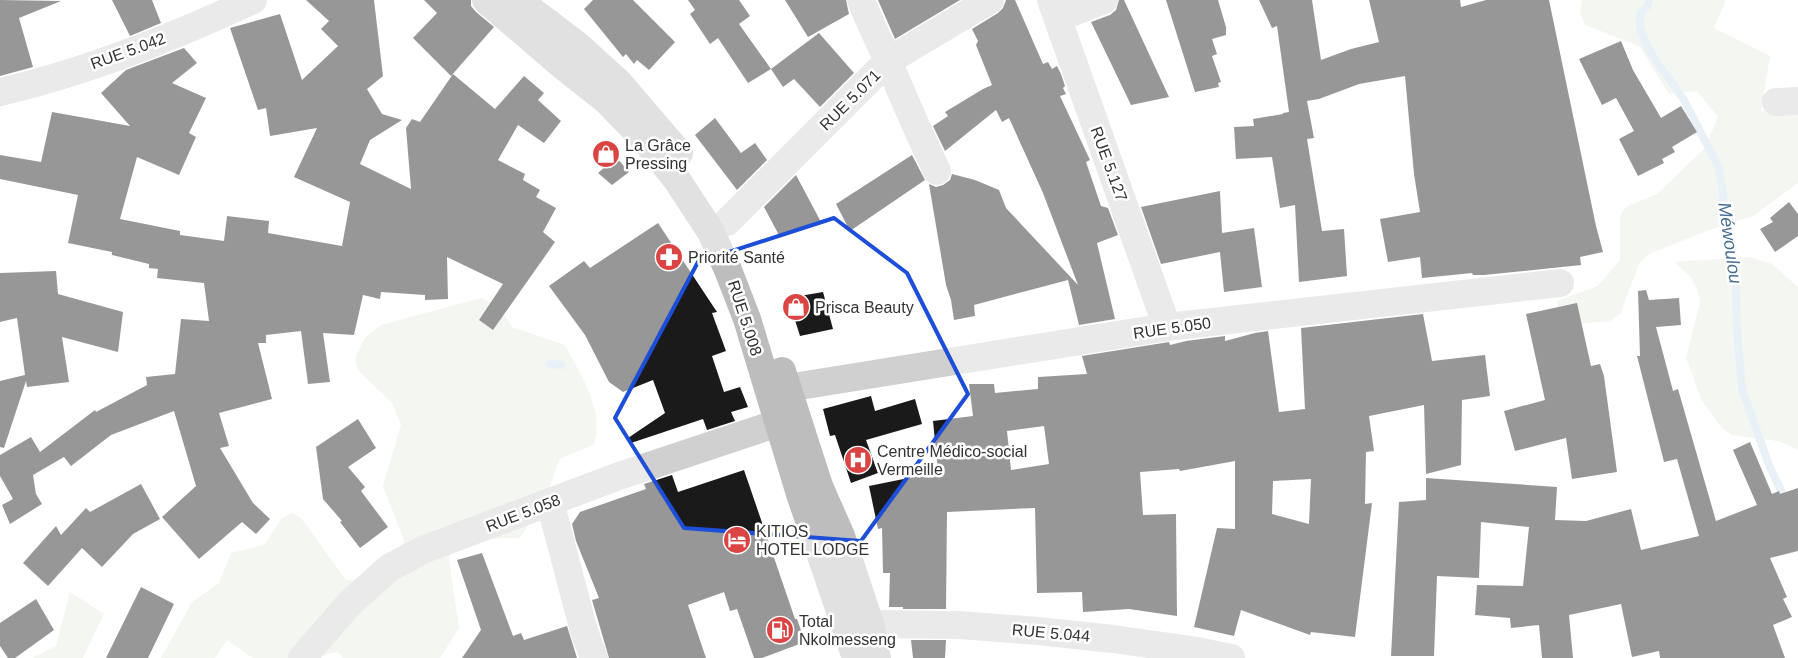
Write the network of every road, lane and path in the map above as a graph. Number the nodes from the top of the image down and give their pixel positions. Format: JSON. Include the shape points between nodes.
{"nodes":[{"id":1,"x":253,"y":0,"type":"edge"},
{"id":2,"x":486,"y":0,"type":"edge"},
{"id":3,"x":518,"y":0,"type":"edge"},
{"id":4,"x":861,"y":0,"type":"edge"},
{"id":5,"x":990,"y":0,"type":"edge"},
{"id":6,"x":1104,"y":0,"type":"edge"},
{"id":7,"x":1054,"y":9,"type":"edge"},
{"id":8,"x":888,"y":61,"type":"junction"},
{"id":9,"x":0,"y":92,"type":"edge"},
{"id":10,"x":937,"y":172,"type":"dead end"},
{"id":11,"x":728,"y":222,"type":"junction"},
{"id":12,"x":1560,"y":283,"type":"dead end"},
{"id":13,"x":1167,"y":327,"type":"junction"},
{"id":14,"x":787,"y":388,"type":"junction"},
{"id":15,"x":778,"y":423,"type":"junction"},
{"id":16,"x":550,"y":502,"type":"junction"},
{"id":17,"x":870,"y":624,"type":"junction"},
{"id":18,"x":302,"y":658,"type":"edge"},
{"id":19,"x":594,"y":658,"type":"edge"},
{"id":20,"x":856,"y":658,"type":"edge"},
{"id":21,"x":877,"y":658,"type":"edge"},
{"id":22,"x":1231,"y":658,"type":"edge"}],
"edges":[{"from":1,"to":9,"type":"street","name":"RUE 5.042","via":[[113,58]]},
{"from":2,"to":15,"type":"main road","name":"RUE 5.008","via":[[606,100],[677,180],[711,232],[728,270],[747,319]]},
{"from":3,"to":11,"type":"main road","name":"RUE 5.008","via":[[619,82],[694,173]]},
{"from":4,"to":8,"type":"street"},
{"from":5,"to":8,"type":"street","name":"RUE 5.071"},
{"from":6,"to":7,"type":"street"},
{"from":7,"to":13,"type":"street","name":"RUE 5.127"},
{"from":8,"to":10,"type":"street"},
{"from":8,"to":11,"type":"street","name":"RUE 5.071"},
{"from":11,"to":14,"type":"main road","name":"RUE 5.008","via":[[755,285]]},
{"from":12,"to":13,"type":"street","name":"RUE 5.050"},
{"from":13,"to":14,"type":"street","name":"RUE 5.050"},
{"from":14,"to":17,"type":"main road","name":"RUE 5.008","via":[[819,486],[842,536]]},
{"from":15,"to":16,"type":"street","name":"RUE 5.058"},
{"from":15,"to":20,"type":"main road","name":"RUE 5.008"},
{"from":16,"to":18,"type":"street","name":"RUE 5.058","via":[[425,549],[389,568],[350,602]]},
{"from":16,"to":19,"type":"street"},
{"from":17,"to":21,"type":"main road","name":"RUE 5.008"},
{"from":17,"to":22,"type":"street","name":"RUE 5.044","via":[[959,625],[1038,631],[1192,650]]}]}
